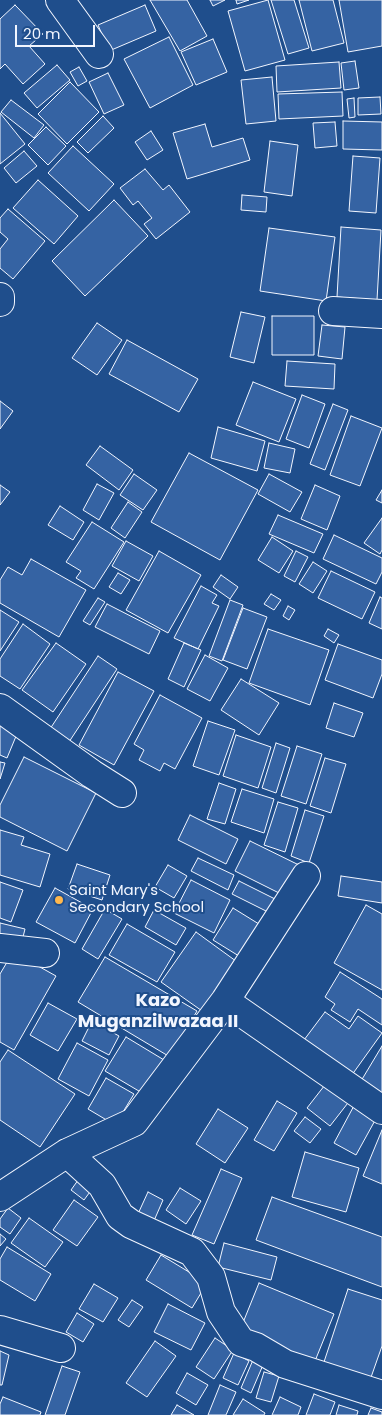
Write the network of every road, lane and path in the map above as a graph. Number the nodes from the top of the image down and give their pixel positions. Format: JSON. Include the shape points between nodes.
{"nodes":[{"id":1,"x":60,"y":0,"type":"edge"},
{"id":2,"x":99,"y":54,"type":"dead end"},
{"id":3,"x":0,"y":297,"type":"edge"},
{"id":4,"x":0,"y":302,"type":"edge"},
{"id":5,"x":333,"y":311,"type":"dead end"},
{"id":6,"x":382,"y":314,"type":"edge"},
{"id":7,"x":0,"y":708,"type":"edge"},
{"id":8,"x":122,"y":793,"type":"dead end"},
{"id":9,"x":306,"y":876,"type":"dead end"},
{"id":10,"x":0,"y":948,"type":"edge"},
{"id":11,"x":45,"y":953,"type":"dead end"},
{"id":12,"x":225,"y":1001,"type":"junction"},
{"id":13,"x":382,"y":1110,"type":"edge"},
{"id":14,"x":67,"y":1153,"type":"junction"},
{"id":15,"x":0,"y":1197,"type":"edge"},
{"id":16,"x":0,"y":1330,"type":"edge"},
{"id":17,"x":61,"y":1348,"type":"dead end"},
{"id":18,"x":382,"y":1395,"type":"edge"}],
"edges":[{"from":1,"to":2,"type":"street"},
{"from":3,"to":4,"type":"street"},
{"from":5,"to":6,"type":"street"},
{"from":7,"to":8,"type":"street"},
{"from":9,"to":12,"type":"street"},
{"from":10,"to":11,"type":"street"},
{"from":12,"to":13,"type":"street"},
{"from":12,"to":14,"type":"street","via":[[134,1122]]},
{"from":14,"to":15,"type":"street"},
{"from":14,"to":18,"type":"street","via":[[102,1185],[120,1216],[192,1252],[211,1277],[221,1312],[241,1342],[285,1364]]},
{"from":16,"to":17,"type":"street"}]}
